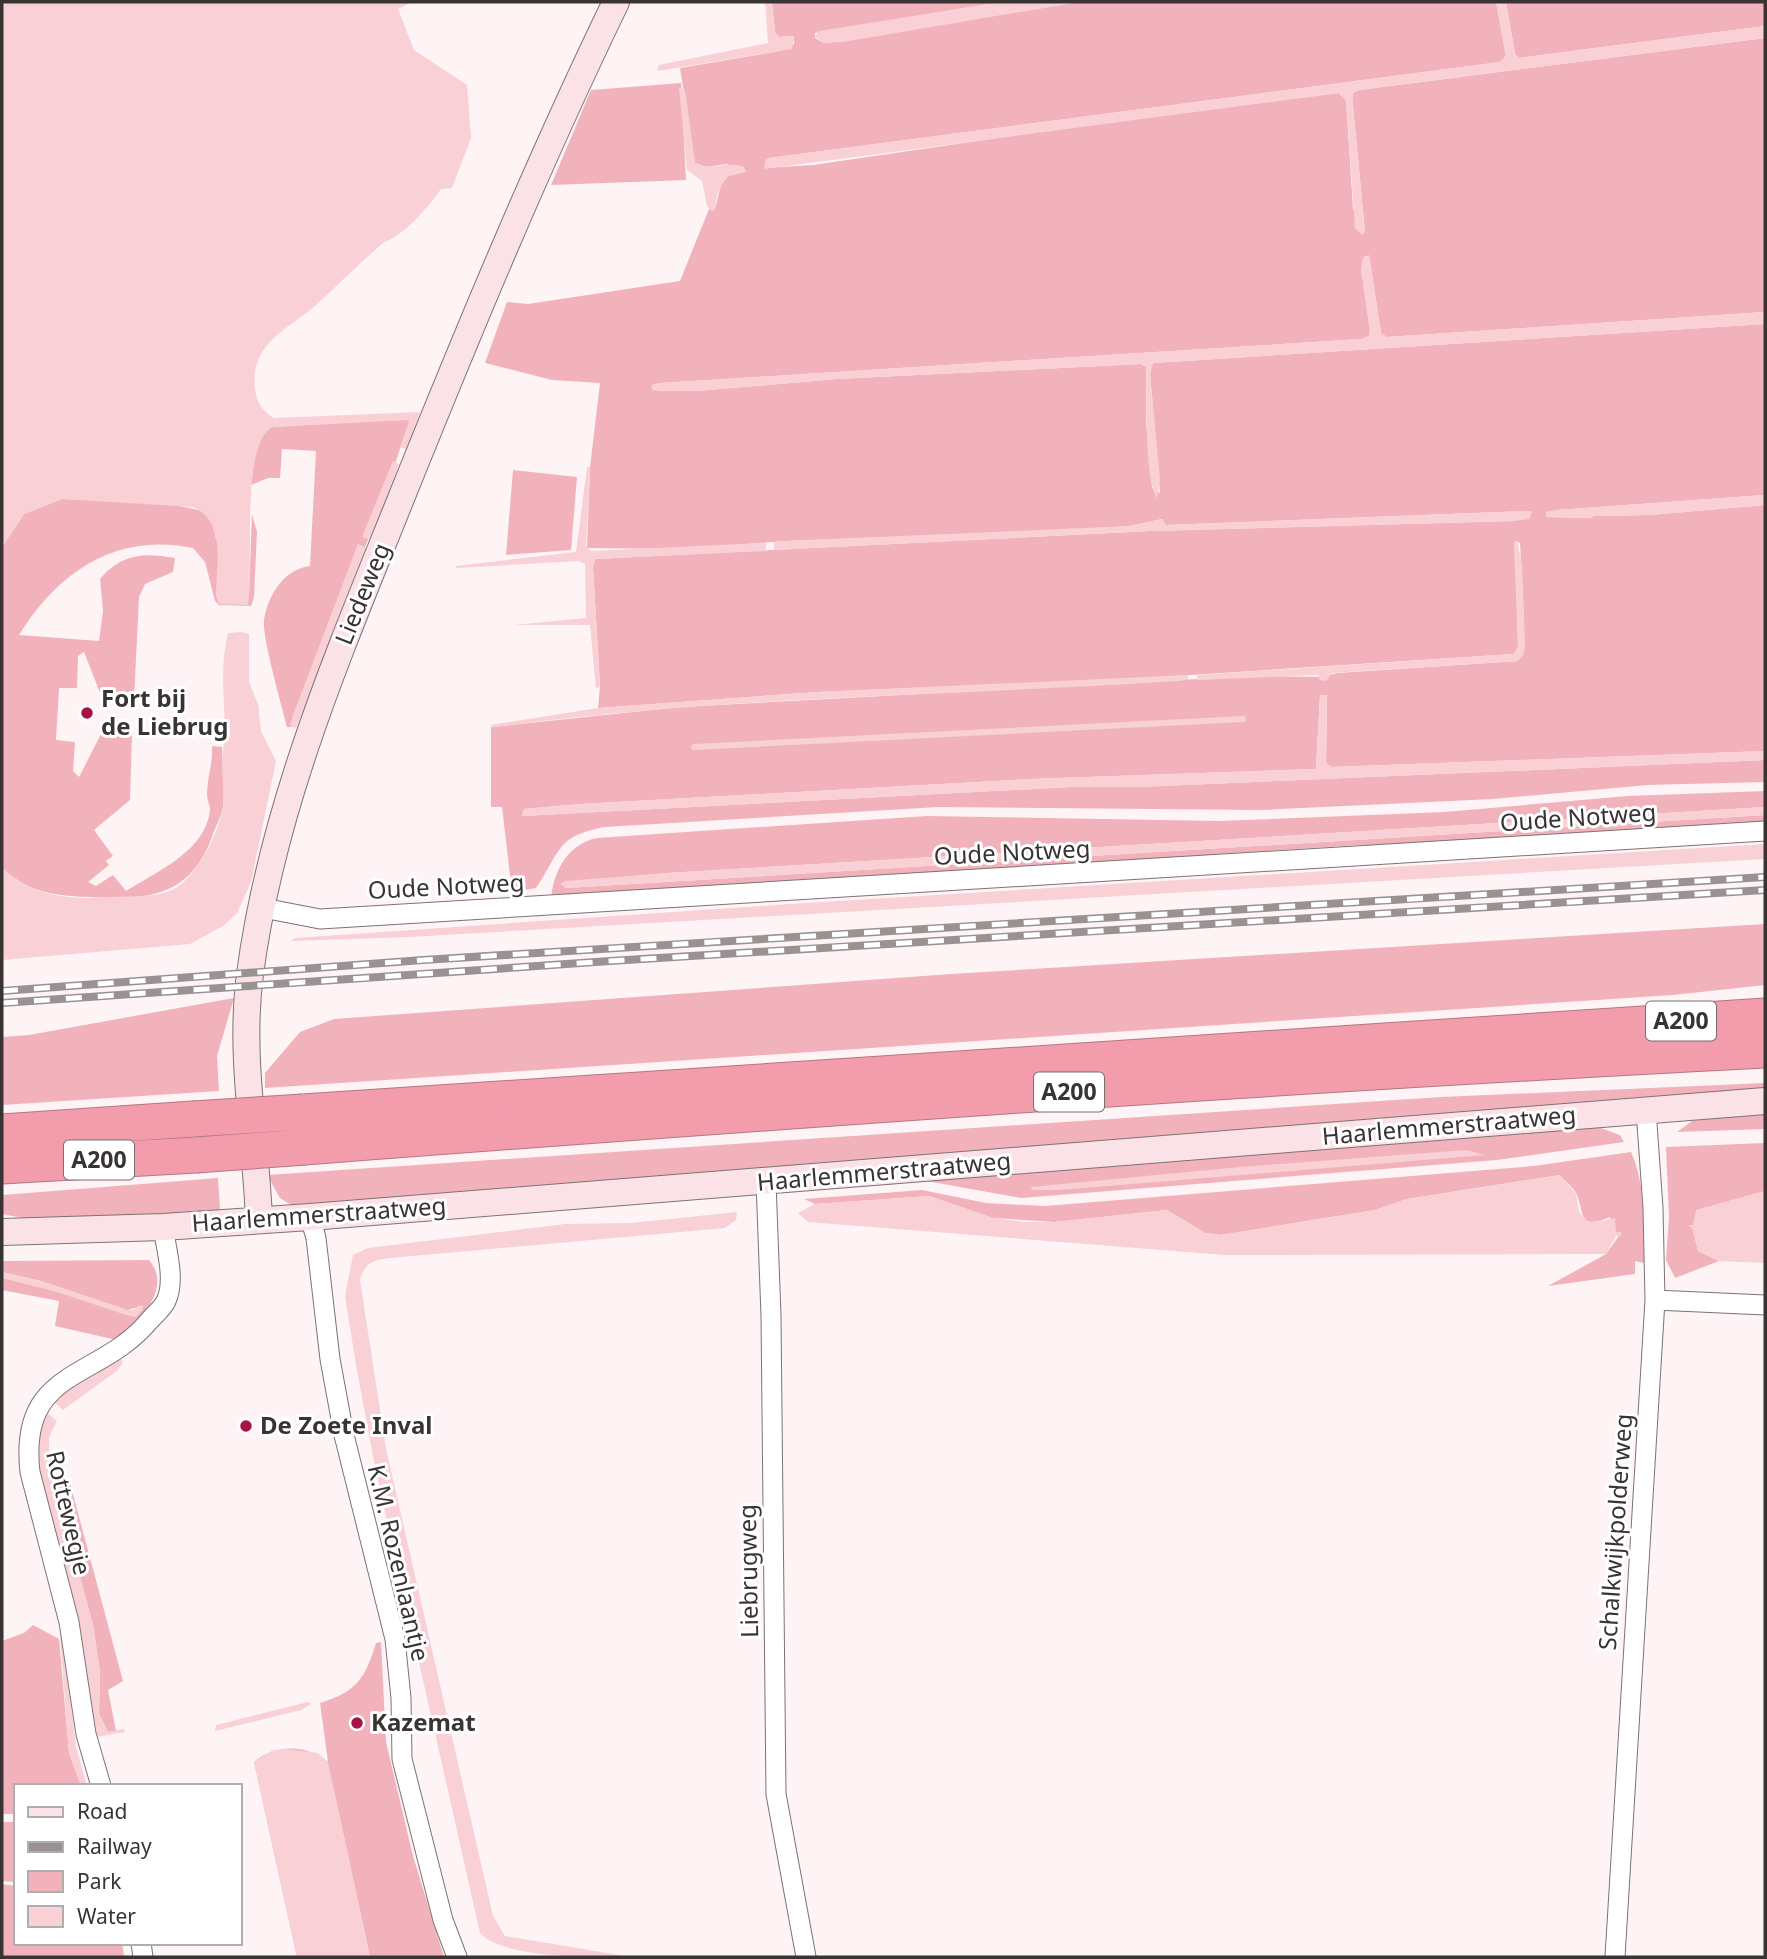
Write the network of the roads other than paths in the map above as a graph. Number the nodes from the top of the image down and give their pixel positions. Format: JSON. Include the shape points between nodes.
{"nodes":[{"id":1,"x":616,"y":2,"type":"edge"},
{"id":2,"x":1765,"y":831,"type":"edge"},
{"id":3,"x":263,"y":908,"type":"junction"},
{"id":4,"x":1765,"y":1016,"type":"edge"},
{"id":5,"x":1765,"y":1051,"type":"edge"},
{"id":6,"x":1765,"y":1101,"type":"edge"},
{"id":7,"x":1646,"y":1110,"type":"junction"},
{"id":8,"x":2,"y":1132,"type":"edge"},
{"id":9,"x":2,"y":1166,"type":"edge"},
{"id":10,"x":766,"y":1181,"type":"junction"},
{"id":11,"x":310,"y":1217,"type":"junction"},
{"id":12,"x":259,"y":1220,"type":"junction"},
{"id":13,"x":163,"y":1227,"type":"junction"},
{"id":14,"x":2,"y":1232,"type":"edge"},
{"id":15,"x":1655,"y":1300,"type":"junction"},
{"id":16,"x":1765,"y":1305,"type":"edge"},
{"id":17,"x":100,"y":1784,"type":"edge"},
{"id":18,"x":457,"y":1957,"type":"edge"},
{"id":19,"x":806,"y":1957,"type":"edge"},
{"id":20,"x":1615,"y":1957,"type":"edge"}],
"edges":[{"from":1,"to":3,"type":"main road","name":"Liedeweg","via":[[547,144],[304,743],[274,846]]},
{"from":2,"to":3,"type":"street","name":"Oude Notweg","via":[[320,919]]},
{"from":3,"to":12,"type":"main road","name":"Liedeweg","via":[[250,972],[246,1043]]},
{"from":4,"to":8,"type":"highway","number":"A200","bridge":true},
{"from":5,"to":9,"type":"highway","number":"A200","bridge":true,"via":[[880,1104]]},
{"from":6,"to":7,"type":"main road","name":"Haarlemmerstraatweg"},
{"from":7,"to":10,"type":"main road","name":"Haarlemmerstraatweg"},
{"from":7,"to":15,"type":"street","name":"Schalkwijkpolderweg"},
{"from":10,"to":11,"type":"main road","name":"Haarlemmerstraatweg"},
{"from":10,"to":19,"type":"street","name":"Liebrugweg","via":[[776,1794]]},
{"from":11,"to":12,"type":"main road","name":"Haarlemmerstraatweg"},
{"from":11,"to":18,"type":"street","name":"K.M. Rozenlaantje","via":[[344,1435],[395,1639],[402,1759],[443,1920]]},
{"from":12,"to":13,"type":"main road","name":"Haarlemmerstraatweg"},
{"from":13,"to":14,"type":"main road","name":"Haarlemmerstraatweg"},
{"from":13,"to":17,"type":"street","name":"Rottewegje","via":[[170,1280],[166,1301],[136,1336],[55,1386],[38,1406],[27,1449],[69,1622],[86,1734]]},
{"from":15,"to":16,"type":"street"},
{"from":15,"to":20,"type":"street","name":"Schalkwijkpolderweg"}]}
